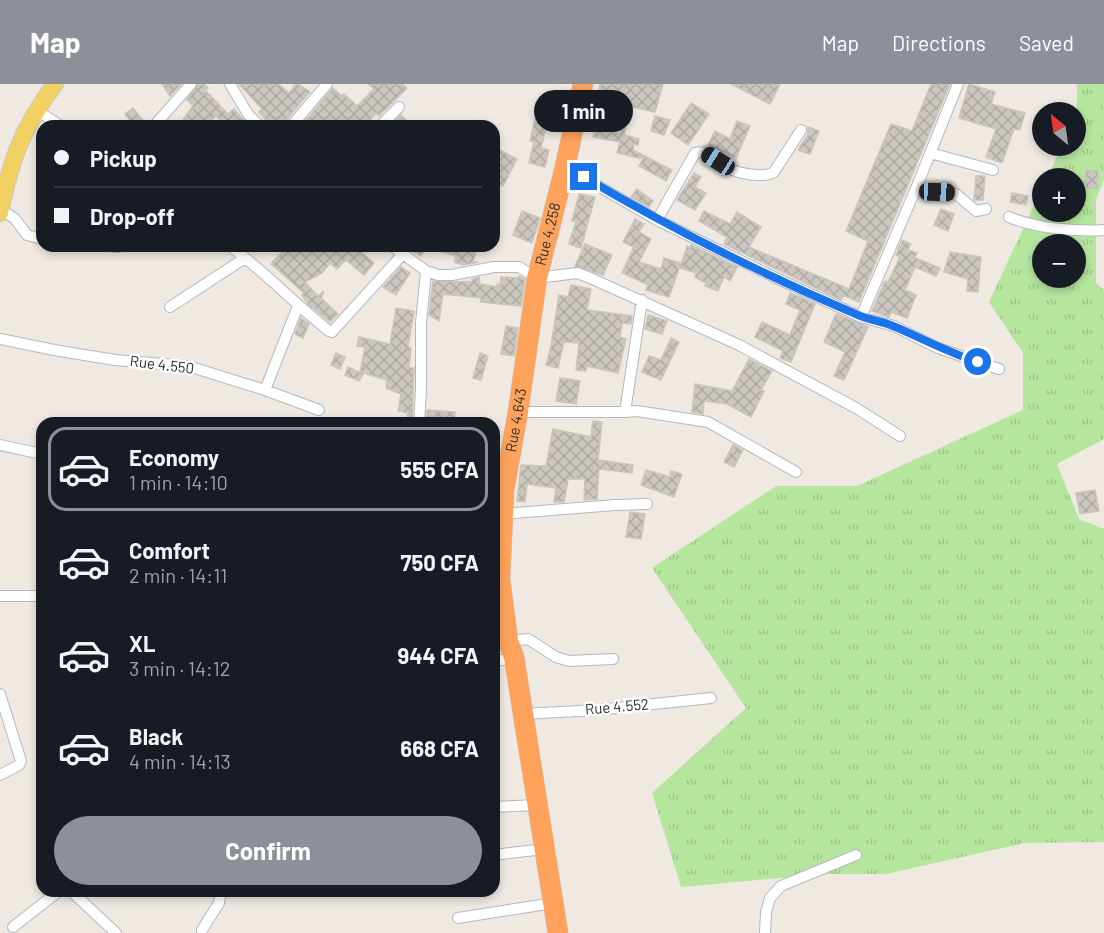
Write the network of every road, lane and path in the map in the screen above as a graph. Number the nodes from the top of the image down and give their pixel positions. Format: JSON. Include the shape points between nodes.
{"nodes":[{"id":1,"x":42,"y":84,"type":"edge"},
{"id":2,"x":55,"y":84,"type":"edge"},
{"id":3,"x":191,"y":84,"type":"edge"},
{"id":4,"x":230,"y":84,"type":"edge"},
{"id":5,"x":327,"y":84,"type":"edge"},
{"id":6,"x":583,"y":84,"type":"edge"},
{"id":7,"x":958,"y":84,"type":"edge"},
{"id":8,"x":399,"y":107,"type":"dead end"},
{"id":9,"x":36,"y":110,"type":"junction"},
{"id":10,"x":52,"y":120,"type":"edge"},
{"id":11,"x":159,"y":120,"type":"edge"},
{"id":12,"x":254,"y":120,"type":"edge"},
{"id":13,"x":296,"y":120,"type":"edge"},
{"id":14,"x":386,"y":120,"type":"edge"},
{"id":15,"x":801,"y":130,"type":"dead end"},
{"id":16,"x":930,"y":153,"type":"junction"},
{"id":17,"x":565,"y":167,"type":"junction"},
{"id":18,"x":993,"y":170,"type":"dead end"},
{"id":19,"x":0,"y":172,"type":"edge"},
{"id":20,"x":917,"y":186,"type":"junction"},
{"id":21,"x":986,"y":209,"type":"dead end"},
{"id":22,"x":0,"y":211,"type":"edge"},
{"id":23,"x":1009,"y":217,"type":"dead end"},
{"id":24,"x":657,"y":220,"type":"junction"},
{"id":25,"x":1104,"y":230,"type":"edge"},
{"id":26,"x":36,"y":237,"type":"edge"},
{"id":27,"x":238,"y":252,"type":"edge"},
{"id":28,"x":399,"y":252,"type":"edge"},
{"id":29,"x":402,"y":255,"type":"junction"},
{"id":30,"x":245,"y":258,"type":"junction"},
{"id":31,"x":426,"y":271,"type":"junction"},
{"id":32,"x":537,"y":278,"type":"junction"},
{"id":33,"x":642,"y":300,"type":"junction"},
{"id":34,"x":298,"y":306,"type":"junction"},
{"id":35,"x":170,"y":307,"type":"dead end"},
{"id":36,"x":861,"y":317,"type":"junction"},
{"id":37,"x":0,"y":339,"type":"edge"},
{"id":38,"x":999,"y":369,"type":"dead end"},
{"id":39,"x":265,"y":390,"type":"junction"},
{"id":40,"x":319,"y":410,"type":"dead end"},
{"id":41,"x":518,"y":412,"type":"junction"},
{"id":42,"x":625,"y":412,"type":"junction"},
{"id":43,"x":419,"y":417,"type":"edge"},
{"id":44,"x":900,"y":436,"type":"dead end"},
{"id":45,"x":0,"y":445,"type":"edge"},
{"id":46,"x":36,"y":453,"type":"edge"},
{"id":47,"x":501,"y":460,"type":"edge"},
{"id":48,"x":796,"y":472,"type":"dead end"},
{"id":49,"x":647,"y":504,"type":"dead end"},
{"id":50,"x":503,"y":514,"type":"junction"},
{"id":51,"x":500,"y":546,"type":"edge"},
{"id":52,"x":500,"y":593,"type":"edge"},
{"id":53,"x":0,"y":596,"type":"edge"},
{"id":54,"x":36,"y":596,"type":"edge"},
{"id":55,"x":511,"y":649,"type":"junction"},
{"id":56,"x":500,"y":657,"type":"edge"},
{"id":57,"x":613,"y":659,"type":"dead end"},
{"id":58,"x":1,"y":698,"type":"edge"},
{"id":59,"x":711,"y":698,"type":"dead end"},
{"id":60,"x":523,"y":714,"type":"junction"},
{"id":61,"x":0,"y":775,"type":"edge"},
{"id":62,"x":537,"y":805,"type":"junction"},
{"id":63,"x":500,"y":807,"type":"edge"},
{"id":64,"x":544,"y":849,"type":"junction"},
{"id":65,"x":500,"y":854,"type":"edge"},
{"id":66,"x":856,"y":855,"type":"dead end"},
{"id":67,"x":51,"y":897,"type":"edge"},
{"id":68,"x":77,"y":897,"type":"edge"},
{"id":69,"x":220,"y":897,"type":"edge"},
{"id":70,"x":553,"y":903,"type":"junction"},
{"id":71,"x":458,"y":918,"type":"dead end"},
{"id":72,"x":13,"y":927,"type":"dead end"},
{"id":73,"x":202,"y":930,"type":"dead end"},
{"id":74,"x":116,"y":933,"type":"edge"},
{"id":75,"x":558,"y":933,"type":"edge"},
{"id":76,"x":765,"y":933,"type":"edge"}],
"edges":[{"from":1,"to":19,"type":"main road","via":[[14,127]]},
{"from":2,"to":9,"type":"main road"},
{"from":3,"to":11,"type":"street"},
{"from":4,"to":12,"type":"street"},
{"from":5,"to":13,"type":"street"},
{"from":6,"to":17,"type":"highway","name":"Rue 4.258"},
{"from":7,"to":16,"type":"street"},
{"from":8,"to":14,"type":"street"},
{"from":9,"to":10,"type":"street"},
{"from":9,"to":22,"type":"main road","via":[[17,147]]},
{"from":15,"to":24,"type":"street","via":[[768,176],[736,171],[705,153],[695,153]]},
{"from":16,"to":18,"type":"street"},
{"from":16,"to":20,"type":"street"},
{"from":17,"to":24,"type":"street"},
{"from":17,"to":32,"type":"highway","name":"Rue 4.258"},
{"from":20,"to":21,"type":"street","via":[[956,194],[976,211]]},
{"from":20,"to":36,"type":"street"},
{"from":22,"to":26,"type":"street","via":[[15,219],[27,235]]},
{"from":23,"to":25,"type":"street","via":[[1033,225]]},
{"from":24,"to":36,"type":"street"},
{"from":27,"to":30,"type":"street"},
{"from":28,"to":29,"type":"street"},
{"from":29,"to":31,"type":"street"},
{"from":29,"to":34,"type":"street","via":[[332,332]]},
{"from":30,"to":34,"type":"street"},
{"from":30,"to":35,"type":"street"},
{"from":31,"to":32,"type":"street","via":[[452,275],[519,267]]},
{"from":31,"to":43,"type":"street"},
{"from":32,"to":33,"type":"street","via":[[577,273]]},
{"from":32,"to":41,"type":"highway","name":"Rue 4.643"},
{"from":33,"to":42,"type":"street"},
{"from":33,"to":44,"type":"street","via":[[749,350]]},
{"from":34,"to":39,"type":"street"},
{"from":36,"to":38,"type":"street","via":[[894,326],[938,348]]},
{"from":37,"to":39,"type":"street","name":"Rue 4.550","via":[[114,360],[188,366]]},
{"from":39,"to":40,"type":"street","name":"Rue 4.550"},
{"from":41,"to":42,"type":"street"},
{"from":41,"to":47,"type":"highway","name":"Rue 4.643"},
{"from":42,"to":48,"type":"street","via":[[708,422]]},
{"from":45,"to":46,"type":"street"},
{"from":47,"to":50,"type":"highway","name":"Rue 4.643"},
{"from":49,"to":50,"type":"street"},
{"from":50,"to":51,"type":"highway","name":"Rue 4.643"},
{"from":52,"to":55,"type":"highway","name":"Rue 4.643"},
{"from":53,"to":54,"type":"street"},
{"from":55,"to":56,"type":"street"},
{"from":55,"to":57,"type":"street","via":[[528,639],[569,661]]},
{"from":55,"to":60,"type":"highway","name":"Rue 4.643"},
{"from":58,"to":61,"type":"street","via":[[21,761]]},
{"from":59,"to":60,"type":"street","name":"Rue 4.552"},
{"from":60,"to":62,"type":"highway","name":"Rue 4.643"},
{"from":62,"to":63,"type":"street"},
{"from":62,"to":64,"type":"highway","name":"Rue 4.643"},
{"from":64,"to":65,"type":"street"},
{"from":64,"to":70,"type":"highway","name":"Rue 4.643"},
{"from":66,"to":76,"type":"street","via":[[781,886],[770,898]]},
{"from":67,"to":72,"type":"street"},
{"from":68,"to":74,"type":"street"},
{"from":69,"to":73,"type":"street"},
{"from":70,"to":71,"type":"street"},
{"from":70,"to":75,"type":"highway","name":"Rue 4.643"}]}
